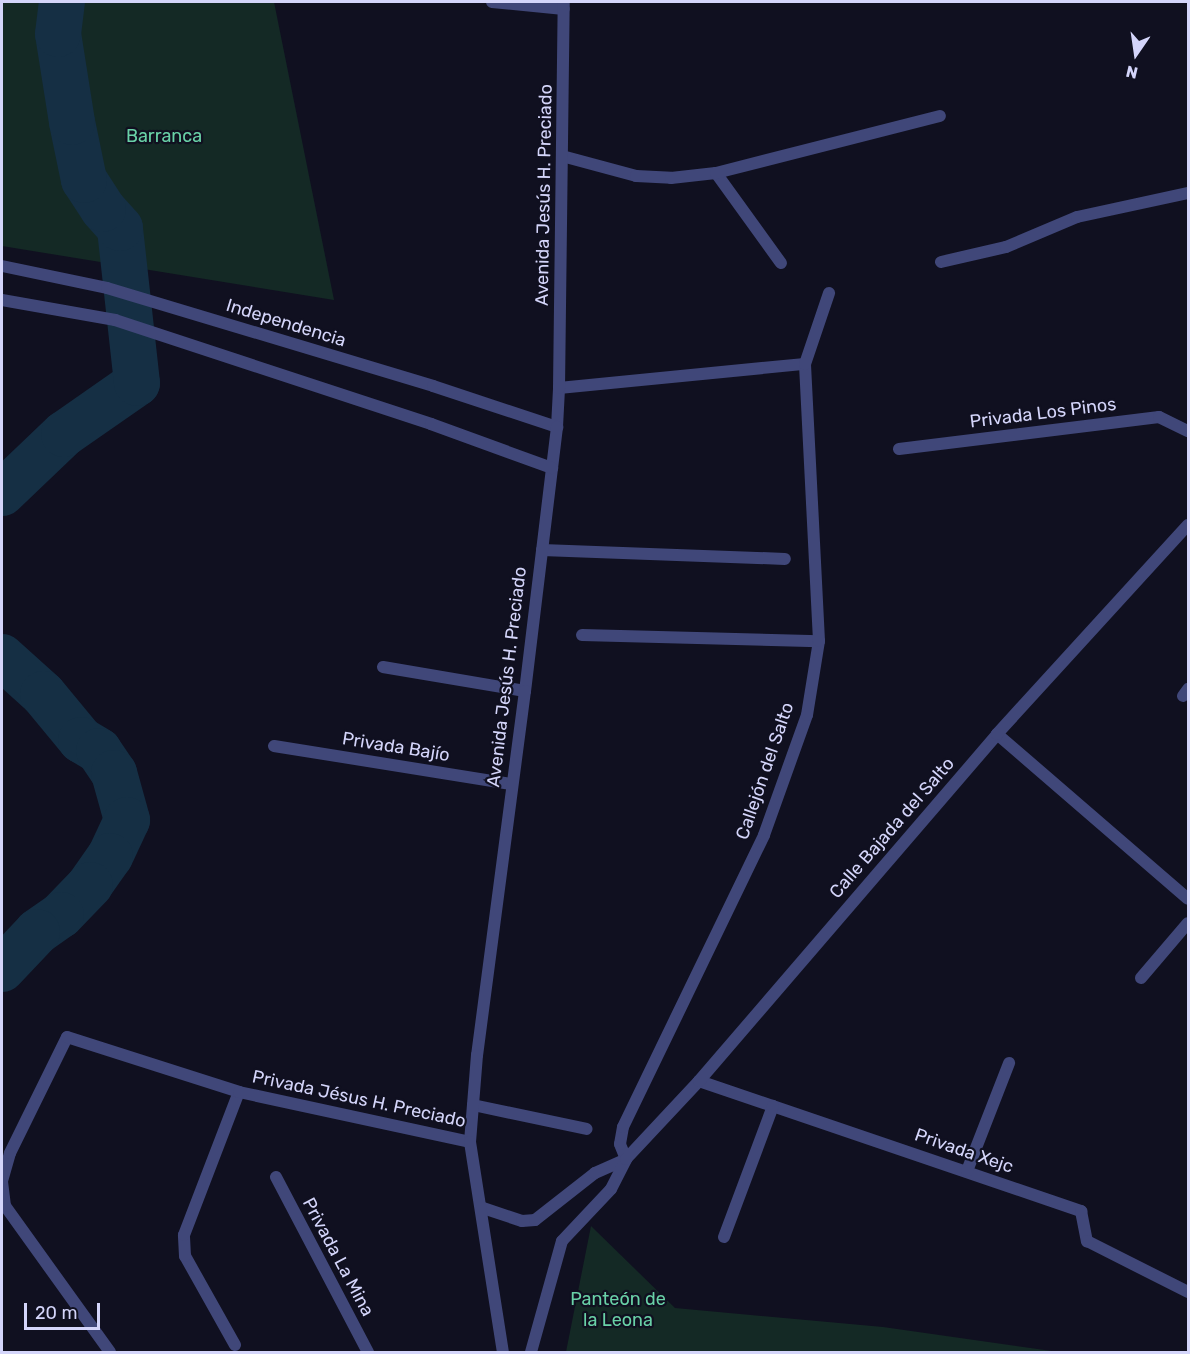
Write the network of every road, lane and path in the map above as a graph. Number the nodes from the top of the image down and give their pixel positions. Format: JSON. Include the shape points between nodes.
{"nodes":[{"id":1,"x":492,"y":2,"type":"edge"},
{"id":2,"x":564,"y":5,"type":"edge"},
{"id":3,"x":940,"y":116,"type":"dead end"},
{"id":4,"x":562,"y":156,"type":"junction"},
{"id":5,"x":716,"y":173,"type":"junction"},
{"id":6,"x":1188,"y":193,"type":"edge"},
{"id":7,"x":941,"y":262,"type":"dead end"},
{"id":8,"x":781,"y":263,"type":"dead end"},
{"id":9,"x":2,"y":266,"type":"edge"},
{"id":10,"x":829,"y":294,"type":"dead end"},
{"id":11,"x":2,"y":300,"type":"edge"},
{"id":12,"x":805,"y":364,"type":"junction"},
{"id":13,"x":559,"y":388,"type":"junction"},
{"id":14,"x":556,"y":427,"type":"junction"},
{"id":15,"x":1188,"y":431,"type":"edge"},
{"id":16,"x":899,"y":449,"type":"dead end"},
{"id":17,"x":552,"y":468,"type":"junction"},
{"id":18,"x":1188,"y":525,"type":"edge"},
{"id":19,"x":542,"y":550,"type":"junction"},
{"id":20,"x":785,"y":559,"type":"dead end"},
{"id":21,"x":582,"y":635,"type":"dead end"},
{"id":22,"x":819,"y":641,"type":"junction"},
{"id":23,"x":383,"y":668,"type":"dead end"},
{"id":24,"x":525,"y":691,"type":"junction"},
{"id":25,"x":997,"y":734,"type":"junction"},
{"id":26,"x":274,"y":746,"type":"dead end"},
{"id":27,"x":512,"y":784,"type":"junction"},
{"id":28,"x":1188,"y":899,"type":"edge"},
{"id":29,"x":1188,"y":923,"type":"edge"},
{"id":30,"x":1141,"y":978,"type":"dead end"},
{"id":31,"x":1009,"y":1063,"type":"dead end"},
{"id":32,"x":699,"y":1081,"type":"junction"},
{"id":33,"x":239,"y":1092,"type":"junction"},
{"id":34,"x":473,"y":1105,"type":"junction"},
{"id":35,"x":773,"y":1106,"type":"junction"},
{"id":36,"x":587,"y":1129,"type":"dead end"},
{"id":37,"x":470,"y":1142,"type":"junction"},
{"id":38,"x":626,"y":1159,"type":"junction"},
{"id":39,"x":967,"y":1171,"type":"junction"},
{"id":40,"x":276,"y":1177,"type":"dead end"},
{"id":41,"x":483,"y":1208,"type":"junction"},
{"id":42,"x":724,"y":1237,"type":"dead end"},
{"id":43,"x":1188,"y":1292,"type":"edge"},
{"id":44,"x":236,"y":1345,"type":"dead end"},
{"id":45,"x":110,"y":1353,"type":"edge"},
{"id":46,"x":368,"y":1353,"type":"edge"},
{"id":47,"x":503,"y":1353,"type":"edge"},
{"id":48,"x":531,"y":1353,"type":"edge"}],
"edges":[{"from":1,"to":2,"type":"street"},
{"from":2,"to":4,"type":"street","name":"Avenida Jesús H. Preciado"},
{"from":3,"to":5,"type":"street"},
{"from":4,"to":5,"type":"street","via":[[636,176],[670,178]]},
{"from":4,"to":13,"type":"street","name":"Avenida Jesús H. Preciado"},
{"from":5,"to":8,"type":"street"},
{"from":6,"to":7,"type":"street","via":[[1077,217],[1006,247]]},
{"from":9,"to":14,"type":"street","name":"Independencia","via":[[107,288]]},
{"from":10,"to":12,"type":"street","name":"Callejón del Salto"},
{"from":11,"to":17,"type":"street","via":[[115,320]]},
{"from":12,"to":13,"type":"street"},
{"from":12,"to":22,"type":"street","name":"Callejón del Salto"},
{"from":13,"to":14,"type":"street","name":"Avenida Jesús H. Preciado"},
{"from":14,"to":17,"type":"street","name":"Avenida Jesús H. Preciado"},
{"from":15,"to":16,"type":"street","name":"Privada Los Pinos","via":[[1159,417]]},
{"from":17,"to":19,"type":"street","name":"Avenida Jesús H. Preciado"},
{"from":18,"to":25,"type":"street","name":"Calle Bajada del Salto"},
{"from":19,"to":20,"type":"street"},
{"from":19,"to":24,"type":"street","name":"Avenida Jesús H. Preciado"},
{"from":21,"to":22,"type":"street"},
{"from":22,"to":38,"type":"street","name":"Callejón del Salto","via":[[807,715],[764,835],[623,1126],[620,1144]]},
{"from":23,"to":24,"type":"street"},
{"from":24,"to":27,"type":"street","name":"Avenida Jesús H. Preciado"},
{"from":25,"to":28,"type":"street"},
{"from":25,"to":32,"type":"street","name":"Calle Bajada del Salto"},
{"from":26,"to":27,"type":"street","name":"Privada Bajío"},
{"from":27,"to":34,"type":"street","name":"Avenida Jesús H. Preciado"},
{"from":29,"to":30,"type":"street"},
{"from":31,"to":39,"type":"street"},
{"from":32,"to":35,"type":"street","name":"Privada Xejc"},
{"from":32,"to":38,"type":"street","name":"Calle Bajada del Salto"},
{"from":33,"to":37,"type":"street","name":"Privada Jésus H. Preciado"},
{"from":33,"to":44,"type":"street","name":"Privada Jésus H. Preciado","via":[[184,1235],[185,1257]]},
{"from":33,"to":45,"type":"street","name":"Privada Jésus H. Preciado","via":[[67,1037],[10,1153],[2,1181],[5,1206]]},
{"from":34,"to":36,"type":"street"},
{"from":34,"to":37,"type":"street","name":"Avenida Jesús H. Preciado"},
{"from":35,"to":39,"type":"street","name":"Privada Xejc"},
{"from":35,"to":42,"type":"street"},
{"from":37,"to":41,"type":"street","name":"Avenida Jesús H. Preciado"},
{"from":38,"to":41,"type":"street","name":"Calle Bajada del Salto","via":[[594,1173],[534,1220],[522,1221]]},
{"from":38,"to":48,"type":"street","name":"Calle Bajada del Salto","via":[[611,1189],[562,1242]]},
{"from":39,"to":43,"type":"street","name":"Privada Xejc","via":[[1081,1210],[1087,1241]]},
{"from":40,"to":46,"type":"street","name":"Privada La Mina"},
{"from":41,"to":47,"type":"street","name":"Avenida Jesús H. Preciado"}]}
